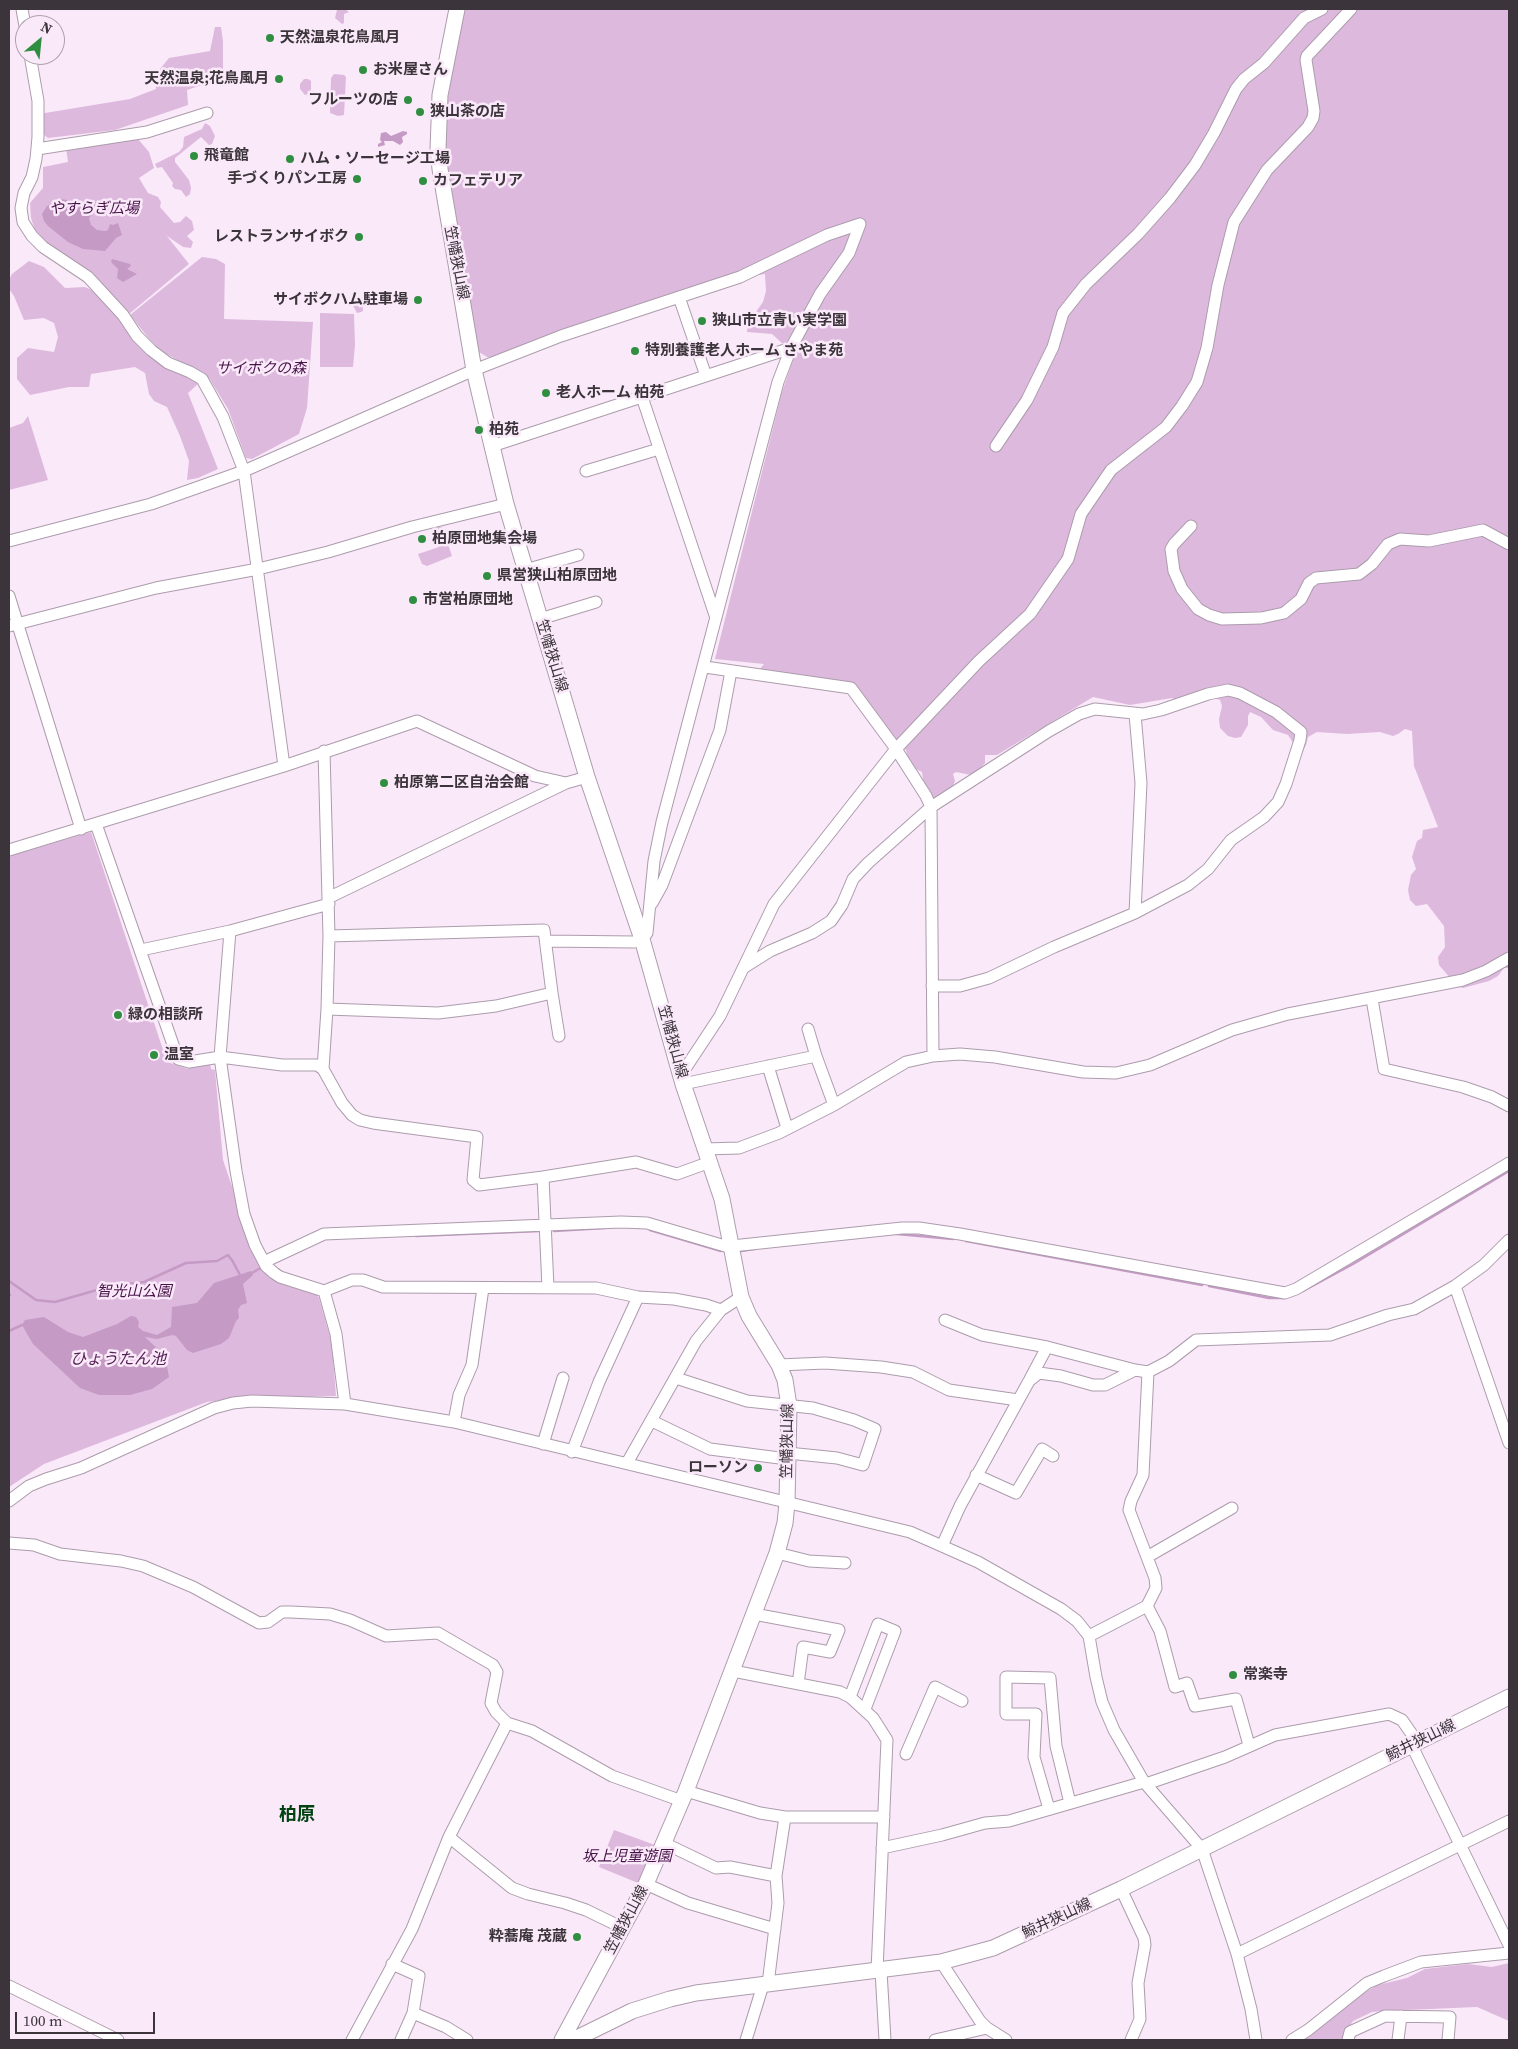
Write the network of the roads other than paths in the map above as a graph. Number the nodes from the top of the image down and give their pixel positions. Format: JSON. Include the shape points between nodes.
{"nodes":[{"id":1,"x":456,"y":9,"type":"edge"},
{"id":2,"x":1322,"y":9,"type":"edge"},
{"id":3,"x":1351,"y":9,"type":"edge"},
{"id":4,"x":32,"y":65,"type":"edge"},
{"id":5,"x":207,"y":113,"type":"dead end"},
{"id":6,"x":37,"y":149,"type":"junction"},
{"id":7,"x":679,"y":297,"type":"junction"},
{"id":8,"x":790,"y":348,"type":"junction"},
{"id":9,"x":474,"y":370,"type":"junction"},
{"id":10,"x":706,"y":376,"type":"junction"},
{"id":11,"x":642,"y":397,"type":"junction"},
{"id":12,"x":492,"y":446,"type":"junction"},
{"id":13,"x":996,"y":446,"type":"dead end"},
{"id":14,"x":659,"y":449,"type":"junction"},
{"id":15,"x":244,"y":471,"type":"junction"},
{"id":16,"x":586,"y":471,"type":"dead end"},
{"id":17,"x":506,"y":504,"type":"junction"},
{"id":18,"x":1191,"y":526,"type":"dead end"},
{"id":19,"x":9,"y":541,"type":"edge"},
{"id":20,"x":1509,"y":544,"type":"edge"},
{"id":21,"x":578,"y":555,"type":"dead end"},
{"id":22,"x":258,"y":568,"type":"junction"},
{"id":23,"x":525,"y":570,"type":"junction"},
{"id":24,"x":9,"y":596,"type":"edge"},
{"id":25,"x":596,"y":602,"type":"dead end"},
{"id":26,"x":716,"y":618,"type":"junction"},
{"id":27,"x":540,"y":619,"type":"junction"},
{"id":28,"x":13,"y":626,"type":"edge"},
{"id":29,"x":704,"y":666,"type":"junction"},
{"id":30,"x":731,"y":671,"type":"junction"},
{"id":31,"x":1135,"y":714,"type":"junction"},
{"id":32,"x":896,"y":750,"type":"junction"},
{"id":33,"x":324,"y":751,"type":"junction"},
{"id":34,"x":284,"y":766,"type":"junction"},
{"id":35,"x":587,"y":777,"type":"junction"},
{"id":36,"x":566,"y":783,"type":"junction"},
{"id":37,"x":931,"y":807,"type":"junction"},
{"id":38,"x":96,"y":824,"type":"junction"},
{"id":39,"x":82,"y":829,"type":"junction"},
{"id":40,"x":9,"y":850,"type":"edge"},
{"id":41,"x":328,"y":901,"type":"junction"},
{"id":42,"x":650,"y":907,"type":"junction"},
{"id":43,"x":1135,"y":913,"type":"junction"},
{"id":44,"x":230,"y":931,"type":"junction"},
{"id":45,"x":329,"y":936,"type":"junction"},
{"id":46,"x":642,"y":939,"type":"junction"},
{"id":47,"x":546,"y":941,"type":"junction"},
{"id":48,"x":141,"y":950,"type":"junction"},
{"id":49,"x":1509,"y":958,"type":"edge"},
{"id":50,"x":743,"y":968,"type":"junction"},
{"id":51,"x":932,"y":986,"type":"junction"},
{"id":52,"x":552,"y":993,"type":"junction"},
{"id":53,"x":1372,"y":999,"type":"junction"},
{"id":54,"x":327,"y":1010,"type":"junction"},
{"id":55,"x":808,"y":1029,"type":"dead end"},
{"id":56,"x":559,"y":1036,"type":"dead end"},
{"id":57,"x":816,"y":1056,"type":"junction"},
{"id":58,"x":933,"y":1056,"type":"junction"},
{"id":59,"x":220,"y":1057,"type":"junction"},
{"id":60,"x":768,"y":1066,"type":"junction"},
{"id":61,"x":322,"y":1069,"type":"junction"},
{"id":62,"x":682,"y":1079,"type":"junction"},
{"id":63,"x":834,"y":1105,"type":"junction"},
{"id":64,"x":1509,"y":1106,"type":"edge"},
{"id":65,"x":787,"y":1128,"type":"junction"},
{"id":66,"x":707,"y":1155,"type":"junction"},
{"id":67,"x":1509,"y":1164,"type":"edge"},
{"id":68,"x":543,"y":1177,"type":"junction"},
{"id":69,"x":545,"y":1224,"type":"junction"},
{"id":70,"x":1509,"y":1240,"type":"edge"},
{"id":71,"x":732,"y":1246,"type":"junction"},
{"id":72,"x":265,"y":1264,"type":"junction"},
{"id":73,"x":1455,"y":1286,"type":"junction"},
{"id":74,"x":483,"y":1288,"type":"junction"},
{"id":75,"x":548,"y":1288,"type":"junction"},
{"id":76,"x":324,"y":1291,"type":"junction"},
{"id":77,"x":638,"y":1297,"type":"junction"},
{"id":78,"x":741,"y":1297,"type":"junction"},
{"id":79,"x":721,"y":1310,"type":"junction"},
{"id":80,"x":945,"y":1320,"type":"dead end"},
{"id":81,"x":1047,"y":1348,"type":"junction"},
{"id":82,"x":779,"y":1365,"type":"junction"},
{"id":83,"x":1135,"y":1370,"type":"junction"},
{"id":84,"x":1148,"y":1372,"type":"junction"},
{"id":85,"x":563,"y":1378,"type":"dead end"},
{"id":86,"x":676,"y":1378,"type":"junction"},
{"id":87,"x":1029,"y":1380,"type":"junction"},
{"id":88,"x":1018,"y":1400,"type":"junction"},
{"id":89,"x":344,"y":1404,"type":"junction"},
{"id":90,"x":789,"y":1406,"type":"junction"},
{"id":91,"x":652,"y":1421,"type":"junction"},
{"id":92,"x":454,"y":1422,"type":"junction"},
{"id":93,"x":1509,"y":1443,"type":"edge"},
{"id":94,"x":543,"y":1444,"type":"junction"},
{"id":95,"x":572,"y":1452,"type":"junction"},
{"id":96,"x":787,"y":1456,"type":"junction"},
{"id":97,"x":1053,"y":1456,"type":"dead end"},
{"id":98,"x":627,"y":1464,"type":"junction"},
{"id":99,"x":976,"y":1474,"type":"junction"},
{"id":100,"x":9,"y":1502,"type":"edge"},
{"id":101,"x":787,"y":1503,"type":"junction"},
{"id":102,"x":1232,"y":1508,"type":"dead end"},
{"id":103,"x":9,"y":1543,"type":"edge"},
{"id":104,"x":942,"y":1546,"type":"junction"},
{"id":105,"x":777,"y":1553,"type":"junction"},
{"id":106,"x":1147,"y":1557,"type":"junction"},
{"id":107,"x":845,"y":1563,"type":"dead end"},
{"id":108,"x":1147,"y":1606,"type":"junction"},
{"id":109,"x":754,"y":1614,"type":"junction"},
{"id":110,"x":1089,"y":1636,"type":"junction"},
{"id":111,"x":733,"y":1671,"type":"junction"},
{"id":112,"x":798,"y":1684,"type":"junction"},
{"id":113,"x":850,"y":1697,"type":"junction"},
{"id":114,"x":1509,"y":1697,"type":"edge"},
{"id":115,"x":962,"y":1701,"type":"dead end"},
{"id":116,"x":865,"y":1709,"type":"junction"},
{"id":117,"x":507,"y":1723,"type":"junction"},
{"id":118,"x":1415,"y":1744,"type":"junction"},
{"id":119,"x":1249,"y":1745,"type":"junction"},
{"id":120,"x":906,"y":1754,"type":"dead end"},
{"id":121,"x":1145,"y":1783,"type":"junction"},
{"id":122,"x":684,"y":1796,"type":"junction"},
{"id":123,"x":1070,"y":1803,"type":"junction"},
{"id":124,"x":1049,"y":1810,"type":"junction"},
{"id":125,"x":785,"y":1817,"type":"junction"},
{"id":126,"x":884,"y":1817,"type":"junction"},
{"id":127,"x":1509,"y":1821,"type":"edge"},
{"id":128,"x":450,"y":1838,"type":"junction"},
{"id":129,"x":664,"y":1843,"type":"junction"},
{"id":130,"x":1462,"y":1844,"type":"junction"},
{"id":131,"x":882,"y":1848,"type":"junction"},
{"id":132,"x":1202,"y":1849,"type":"junction"},
{"id":133,"x":776,"y":1876,"type":"junction"},
{"id":134,"x":646,"y":1884,"type":"junction"},
{"id":135,"x":1121,"y":1890,"type":"junction"},
{"id":136,"x":623,"y":1928,"type":"junction"},
{"id":137,"x":775,"y":1929,"type":"junction"},
{"id":138,"x":1509,"y":1945,"type":"edge"},
{"id":139,"x":1509,"y":1953,"type":"edge"},
{"id":140,"x":1237,"y":1954,"type":"junction"},
{"id":141,"x":941,"y":1962,"type":"junction"},
{"id":142,"x":392,"y":1964,"type":"junction"},
{"id":143,"x":879,"y":1971,"type":"junction"},
{"id":144,"x":765,"y":1985,"type":"junction"},
{"id":145,"x":9,"y":1986,"type":"edge"},
{"id":146,"x":414,"y":2013,"type":"junction"},
{"id":147,"x":1401,"y":2016,"type":"junction"},
{"id":148,"x":987,"y":2028,"type":"junction"},
{"id":149,"x":118,"y":2040,"type":"edge"},
{"id":150,"x":352,"y":2040,"type":"edge"},
{"id":151,"x":401,"y":2040,"type":"edge"},
{"id":152,"x":467,"y":2040,"type":"edge"},
{"id":153,"x":562,"y":2040,"type":"edge"},
{"id":154,"x":573,"y":2040,"type":"edge"},
{"id":155,"x":746,"y":2040,"type":"edge"},
{"id":156,"x":885,"y":2040,"type":"edge"},
{"id":157,"x":935,"y":2040,"type":"edge"},
{"id":158,"x":1006,"y":2040,"type":"edge"},
{"id":159,"x":1131,"y":2040,"type":"edge"},
{"id":160,"x":1256,"y":2040,"type":"edge"},
{"id":161,"x":1292,"y":2040,"type":"edge"},
{"id":162,"x":1348,"y":2040,"type":"edge"},
{"id":163,"x":1398,"y":2040,"type":"edge"},
{"id":164,"x":1448,"y":2040,"type":"edge"}],
"edges":[{"from":1,"to":9,"type":"main road","name":"笠幡狭山線","via":[[442,79],[438,149]]},
{"from":2,"to":13,"type":"street","via":[[1304,18],[1264,63],[1240,84],[1195,165],[1170,198],[1132,241],[1086,284],[1063,313],[1053,347],[1027,400]]},
{"from":3,"to":32,"type":"street","via":[[1307,56],[1313,118],[1267,170],[1234,222],[1197,382],[1166,427],[1111,470],[1081,514],[1068,559],[1030,614],[979,661]]},
{"from":4,"to":6,"type":"street","via":[[38,108]]},
{"from":5,"to":6,"type":"street","via":[[147,132]]},
{"from":6,"to":15,"type":"street","via":[[32,177],[21,208],[23,222],[43,247],[88,277],[151,350],[168,363],[202,379],[223,417]]},
{"from":7,"to":8,"type":"street","via":[[740,277],[827,235],[860,224],[849,253],[820,294]]},
{"from":7,"to":9,"type":"street","via":[[561,336]]},
{"from":7,"to":10,"type":"street"},
{"from":8,"to":10,"type":"street"},
{"from":8,"to":26,"type":"street","via":[[778,382]]},
{"from":9,"to":12,"type":"main road","name":"笠幡狭山線"},
{"from":9,"to":15,"type":"street"},
{"from":10,"to":11,"type":"street"},
{"from":11,"to":12,"type":"street"},
{"from":11,"to":14,"type":"street"},
{"from":12,"to":17,"type":"main road","name":"笠幡狭山線"},
{"from":14,"to":16,"type":"street"},
{"from":14,"to":26,"type":"street"},
{"from":15,"to":19,"type":"street","via":[[151,504]]},
{"from":15,"to":22,"type":"street"},
{"from":17,"to":22,"type":"street"},
{"from":17,"to":23,"type":"main road","name":"笠幡狭山線"},
{"from":18,"to":20,"type":"street","via":[[1171,549],[1174,571],[1182,589],[1198,609],[1222,619],[1261,618],[1284,613],[1301,599],[1309,583],[1316,578],[1359,574],[1388,544],[1400,538],[1429,540],[1484,530]]},
{"from":21,"to":23,"type":"street"},
{"from":22,"to":28,"type":"street","via":[[156,588]]},
{"from":22,"to":34,"type":"street"},
{"from":23,"to":27,"type":"main road","name":"笠幡狭山線"},
{"from":24,"to":28,"type":"street"},
{"from":25,"to":27,"type":"street"},
{"from":26,"to":29,"type":"street"},
{"from":27,"to":35,"type":"main road","name":"笠幡狭山線"},
{"from":28,"to":39,"type":"street"},
{"from":29,"to":30,"type":"street"},
{"from":29,"to":42,"type":"street","via":[[656,852]]},
{"from":30,"to":32,"type":"street","via":[[851,688]]},
{"from":30,"to":42,"type":"street","via":[[720,730],[666,876]]},
{"from":31,"to":37,"type":"street","via":[[1095,709],[1079,714]]},
{"from":31,"to":43,"type":"street","via":[[1141,783]]},
{"from":31,"to":43,"type":"street","via":[[1161,710],[1228,690],[1240,692],[1276,712],[1301,732],[1278,802],[1231,840],[1208,869],[1188,885]]},
{"from":32,"to":37,"type":"street"},
{"from":32,"to":50,"type":"street","via":[[774,904]]},
{"from":33,"to":34,"type":"street"},
{"from":33,"to":36,"type":"street","via":[[417,721],[535,776]]},
{"from":33,"to":41,"type":"street"},
{"from":34,"to":38,"type":"street"},
{"from":35,"to":36,"type":"street"},
{"from":35,"to":46,"type":"main road","name":"笠幡狭山線"},
{"from":36,"to":41,"type":"street"},
{"from":37,"to":50,"type":"street","via":[[853,879],[831,921]]},
{"from":37,"to":51,"type":"street"},
{"from":38,"to":39,"type":"street"},
{"from":38,"to":48,"type":"street"},
{"from":39,"to":40,"type":"street"},
{"from":41,"to":44,"type":"street"},
{"from":41,"to":45,"type":"street"},
{"from":42,"to":46,"type":"street","via":[[647,933]]},
{"from":43,"to":51,"type":"street","via":[[988,978],[960,986]]},
{"from":44,"to":48,"type":"street"},
{"from":44,"to":59,"type":"street"},
{"from":45,"to":47,"type":"street","via":[[544,930]]},
{"from":45,"to":54,"type":"street"},
{"from":46,"to":47,"type":"street","via":[[634,942]]},
{"from":46,"to":62,"type":"main road","name":"笠幡狭山線"},
{"from":47,"to":52,"type":"street"},
{"from":48,"to":59,"type":"street","via":[[178,1059],[189,1062]]},
{"from":49,"to":53,"type":"street","via":[[1463,980]]},
{"from":50,"to":62,"type":"street","via":[[720,1016]]},
{"from":51,"to":58,"type":"street"},
{"from":52,"to":54,"type":"street","via":[[496,1006],[438,1013]]},
{"from":52,"to":56,"type":"street"},
{"from":53,"to":58,"type":"street","via":[[1288,1014],[1232,1030],[1150,1065],[1116,1073],[1083,1072],[995,1056]]},
{"from":53,"to":64,"type":"street","via":[[1384,1069],[1463,1088]]},
{"from":54,"to":61,"type":"street"},
{"from":55,"to":57,"type":"street"},
{"from":57,"to":60,"type":"street"},
{"from":57,"to":63,"type":"street"},
{"from":58,"to":63,"type":"street","via":[[906,1062]]},
{"from":59,"to":61,"type":"street","via":[[282,1065],[317,1065]]},
{"from":59,"to":72,"type":"street","via":[[244,1214]]},
{"from":60,"to":62,"type":"street"},
{"from":60,"to":65,"type":"street"},
{"from":61,"to":68,"type":"street","via":[[342,1103],[360,1120],[477,1138],[473,1180],[479,1184]]},
{"from":62,"to":66,"type":"main road","name":"笠幡狭山線"},
{"from":63,"to":65,"type":"street"},
{"from":65,"to":66,"type":"street","via":[[739,1148]]},
{"from":66,"to":68,"type":"street","via":[[677,1174],[636,1162]]},
{"from":66,"to":71,"type":"main road","name":"笠幡狭山線","via":[[722,1199]]},
{"from":67,"to":71,"type":"street","via":[[1285,1293],[919,1228]]},
{"from":68,"to":69,"type":"street"},
{"from":69,"to":71,"type":"street","via":[[647,1223]]},
{"from":69,"to":72,"type":"street","via":[[324,1234]]},
{"from":69,"to":75,"type":"street"},
{"from":70,"to":73,"type":"street","via":[[1484,1265]]},
{"from":71,"to":78,"type":"main road","name":"笠幡狭山線"},
{"from":72,"to":76,"type":"street","via":[[280,1277]]},
{"from":73,"to":84,"type":"street","via":[[1414,1309],[1330,1336],[1196,1340]]},
{"from":73,"to":93,"type":"street"},
{"from":74,"to":75,"type":"street"},
{"from":74,"to":76,"type":"street","via":[[383,1287],[352,1280]]},
{"from":74,"to":92,"type":"street","via":[[472,1365],[459,1394]]},
{"from":75,"to":77,"type":"street","via":[[596,1288]]},
{"from":76,"to":89,"type":"street","via":[[336,1334]]},
{"from":77,"to":79,"type":"street","via":[[674,1299]]},
{"from":77,"to":95,"type":"street","via":[[598,1382]]},
{"from":78,"to":79,"type":"street"},
{"from":78,"to":82,"type":"main road","name":"笠幡狭山線"},
{"from":79,"to":86,"type":"street","via":[[696,1340]]},
{"from":80,"to":81,"type":"street","via":[[982,1335]]},
{"from":81,"to":83,"type":"street"},
{"from":81,"to":87,"type":"street"},
{"from":82,"to":88,"type":"street","via":[[825,1363],[881,1367],[913,1372],[949,1390]]},
{"from":82,"to":90,"type":"main road","name":"笠幡狭山線"},
{"from":83,"to":84,"type":"street"},
{"from":83,"to":87,"type":"street","via":[[1105,1385],[1040,1373]]},
{"from":84,"to":106,"type":"street","via":[[1143,1475],[1129,1510]]},
{"from":85,"to":94,"type":"street"},
{"from":86,"to":90,"type":"street","via":[[748,1401]]},
{"from":86,"to":91,"type":"street"},
{"from":87,"to":88,"type":"street"},
{"from":88,"to":99,"type":"street"},
{"from":89,"to":92,"type":"street"},
{"from":89,"to":100,"type":"street","via":[[252,1401],[214,1408],[81,1468],[29,1486]]},
{"from":90,"to":96,"type":"main road","name":"笠幡狭山線"},
{"from":90,"to":96,"type":"street","via":[[814,1408],[875,1429],[863,1465],[837,1458]]},
{"from":91,"to":96,"type":"street","via":[[710,1449]]},
{"from":91,"to":98,"type":"street"},
{"from":92,"to":94,"type":"street"},
{"from":94,"to":95,"type":"street"},
{"from":95,"to":98,"type":"street"},
{"from":96,"to":101,"type":"main road","name":"笠幡狭山線"},
{"from":97,"to":99,"type":"street","via":[[1042,1449],[1016,1492]]},
{"from":98,"to":101,"type":"street"},
{"from":99,"to":104,"type":"street"},
{"from":101,"to":104,"type":"street","via":[[910,1532]]},
{"from":101,"to":105,"type":"main road","name":"笠幡狭山線"},
{"from":102,"to":106,"type":"street"},
{"from":103,"to":117,"type":"street","via":[[34,1544],[60,1554],[143,1566],[193,1587],[259,1623],[268,1622],[282,1612],[330,1614],[386,1636],[438,1634],[493,1665],[497,1672],[491,1702]]},
{"from":104,"to":110,"type":"street","via":[[978,1562],[1061,1609]]},
{"from":105,"to":107,"type":"street","via":[[809,1561]]},
{"from":105,"to":109,"type":"main road","name":"笠幡狭山線"},
{"from":106,"to":108,"type":"street","via":[[1156,1588]]},
{"from":108,"to":110,"type":"street"},
{"from":108,"to":119,"type":"street","via":[[1160,1631],[1175,1686],[1187,1683],[1195,1706],[1236,1699]]},
{"from":109,"to":111,"type":"main road","name":"笠幡狭山線"},
{"from":109,"to":112,"type":"street","via":[[839,1630],[830,1652],[803,1647]]},
{"from":110,"to":121,"type":"street","via":[[1102,1702],[1114,1730]]},
{"from":111,"to":112,"type":"street"},
{"from":111,"to":122,"type":"main road","name":"笠幡狭山線"},
{"from":112,"to":113,"type":"street"},
{"from":113,"to":116,"type":"street"},
{"from":113,"to":116,"type":"street","via":[[878,1624],[895,1631]]},
{"from":114,"to":118,"type":"main road","name":"鯨井狭山線"},
{"from":115,"to":120,"type":"street","via":[[935,1687]]},
{"from":116,"to":126,"type":"street","via":[[887,1740]]},
{"from":117,"to":122,"type":"street","via":[[532,1731],[612,1776]]},
{"from":117,"to":128,"type":"street"},
{"from":118,"to":119,"type":"street","via":[[1402,1720],[1388,1714],[1275,1735]]},
{"from":118,"to":130,"type":"street"},
{"from":118,"to":132,"type":"main road","name":"鯨井狭山線"},
{"from":119,"to":121,"type":"street","via":[[1224,1757]]},
{"from":121,"to":123,"type":"street"},
{"from":121,"to":132,"type":"street"},
{"from":122,"to":125,"type":"street"},
{"from":122,"to":129,"type":"main road","name":"笠幡狭山線"},
{"from":123,"to":124,"type":"street"},
{"from":123,"to":124,"type":"street","via":[[1056,1746],[1050,1678],[1006,1677],[1006,1714],[1036,1714],[1034,1757]]},
{"from":124,"to":131,"type":"street"},
{"from":125,"to":126,"type":"street"},
{"from":125,"to":133,"type":"street"},
{"from":126,"to":131,"type":"street"},
{"from":127,"to":130,"type":"street"},
{"from":128,"to":136,"type":"street","via":[[512,1888],[586,1910]]},
{"from":128,"to":142,"type":"street","via":[[412,1929]]},
{"from":129,"to":133,"type":"street","via":[[716,1868],[730,1867]]},
{"from":129,"to":134,"type":"main road","name":"笠幡狭山線"},
{"from":130,"to":138,"type":"street"},
{"from":130,"to":140,"type":"street"},
{"from":131,"to":143,"type":"street"},
{"from":132,"to":135,"type":"main road","name":"鯨井狭山線"},
{"from":132,"to":140,"type":"street"},
{"from":133,"to":137,"type":"street"},
{"from":134,"to":136,"type":"main road","name":"笠幡狭山線"},
{"from":134,"to":137,"type":"street","via":[[688,1903]]},
{"from":135,"to":141,"type":"main road","name":"鯨井狭山線","via":[[993,1948]]},
{"from":135,"to":159,"type":"street","via":[[1145,1945],[1138,1983],[1140,2019]]},
{"from":136,"to":153,"type":"main road","name":"笠幡狭山線"},
{"from":137,"to":144,"type":"street"},
{"from":139,"to":161,"type":"street","via":[[1421,1962],[1384,1976],[1367,1983]]},
{"from":140,"to":160,"type":"street"},
{"from":141,"to":143,"type":"main road","name":"鯨井狭山線"},
{"from":141,"to":148,"type":"street"},
{"from":142,"to":146,"type":"street","via":[[419,1976]]},
{"from":142,"to":150,"type":"street"},
{"from":143,"to":144,"type":"main road","name":"鯨井狭山線"},
{"from":143,"to":156,"type":"street"},
{"from":144,"to":154,"type":"main road","name":"鯨井狭山線","via":[[696,1993],[649,2004]]},
{"from":144,"to":155,"type":"street"},
{"from":145,"to":149,"type":"street"},
{"from":146,"to":151,"type":"street"},
{"from":146,"to":152,"type":"street"},
{"from":147,"to":162,"type":"street","via":[[1385,2016],[1350,2032]]},
{"from":147,"to":163,"type":"street"},
{"from":147,"to":164,"type":"street","via":[[1450,2017]]},
{"from":148,"to":157,"type":"street"},
{"from":148,"to":158,"type":"street"}]}
